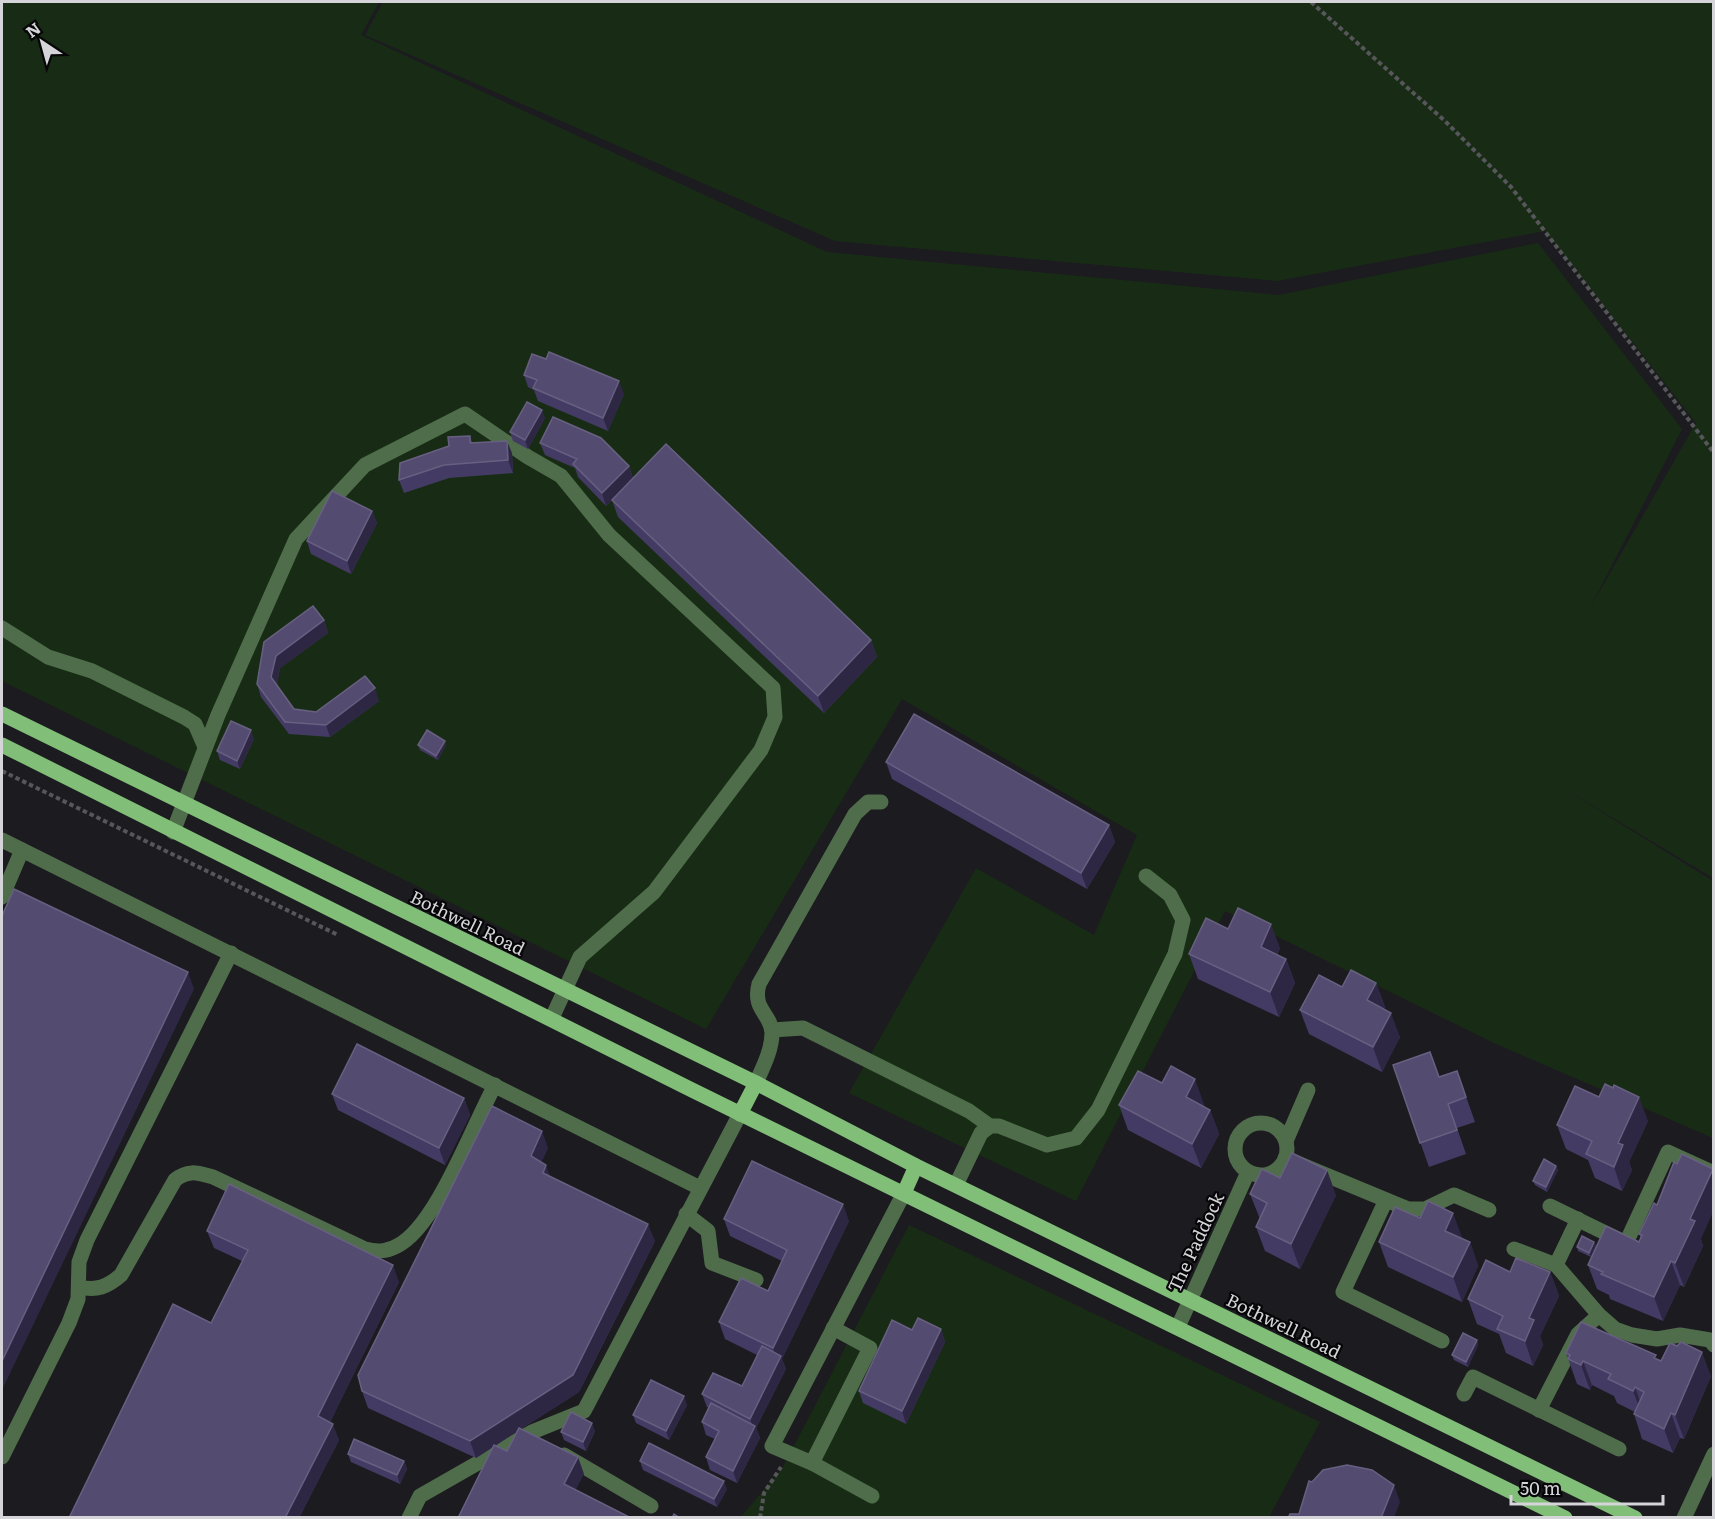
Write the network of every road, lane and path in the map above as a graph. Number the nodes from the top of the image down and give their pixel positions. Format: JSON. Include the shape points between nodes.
{"nodes":[{"id":1,"x":1311,"y":2,"type":"edge"},
{"id":2,"x":1713,"y":453,"type":"edge"},
{"id":3,"x":2,"y":628,"type":"edge"},
{"id":4,"x":2,"y":714,"type":"edge"},
{"id":5,"x":2,"y":745,"type":"edge"},
{"id":6,"x":205,"y":747,"type":"junction"},
{"id":7,"x":881,"y":802,"type":"dead end"},
{"id":8,"x":185,"y":804,"type":"junction"},
{"id":9,"x":173,"y":832,"type":"junction"},
{"id":10,"x":2,"y":840,"type":"edge"},
{"id":11,"x":22,"y":850,"type":"junction"},
{"id":12,"x":1146,"y":876,"type":"dead end"},
{"id":13,"x":2,"y":897,"type":"edge"},
{"id":14,"x":231,"y":953,"type":"junction"},
{"id":15,"x":564,"y":991,"type":"junction"},
{"id":16,"x":552,"y":1018,"type":"junction"},
{"id":17,"x":772,"y":1030,"type":"junction"},
{"id":18,"x":756,"y":1083,"type":"junction"},
{"id":19,"x":495,"y":1085,"type":"junction"},
{"id":20,"x":1308,"y":1090,"type":"dead end"},
{"id":21,"x":741,"y":1114,"type":"junction"},
{"id":22,"x":990,"y":1126,"type":"junction"},
{"id":23,"x":1286,"y":1141,"type":"junction"},
{"id":24,"x":1285,"y":1158,"type":"junction"},
{"id":25,"x":916,"y":1166,"type":"junction"},
{"id":26,"x":1248,"y":1172,"type":"junction"},
{"id":27,"x":1713,"y":1173,"type":"edge"},
{"id":28,"x":956,"y":1185,"type":"junction"},
{"id":29,"x":699,"y":1188,"type":"junction"},
{"id":30,"x":904,"y":1193,"type":"junction"},
{"id":31,"x":1386,"y":1200,"type":"junction"},
{"id":32,"x":1550,"y":1206,"type":"dead end"},
{"id":33,"x":1489,"y":1210,"type":"dead end"},
{"id":34,"x":686,"y":1214,"type":"junction"},
{"id":35,"x":1578,"y":1219,"type":"junction"},
{"id":36,"x":1514,"y":1249,"type":"dead end"},
{"id":37,"x":1556,"y":1265,"type":"junction"},
{"id":38,"x":756,"y":1280,"type":"dead end"},
{"id":39,"x":79,"y":1287,"type":"junction"},
{"id":40,"x":1190,"y":1300,"type":"junction"},
{"id":41,"x":1599,"y":1315,"type":"junction"},
{"id":42,"x":833,"y":1328,"type":"junction"},
{"id":43,"x":1178,"y":1328,"type":"junction"},
{"id":44,"x":1712,"y":1339,"type":"edge"},
{"id":45,"x":1442,"y":1341,"type":"dead end"},
{"id":46,"x":1464,"y":1394,"type":"dead end"},
{"id":47,"x":1539,"y":1410,"type":"junction"},
{"id":48,"x":532,"y":1432,"type":"junction"},
{"id":49,"x":1618,"y":1449,"type":"dead end"},
{"id":50,"x":789,"y":1454,"type":"junction"},
{"id":51,"x":1713,"y":1454,"type":"edge"},
{"id":52,"x":2,"y":1457,"type":"edge"},
{"id":53,"x":812,"y":1463,"type":"junction"},
{"id":54,"x":872,"y":1496,"type":"dead end"},
{"id":55,"x":651,"y":1506,"type":"dead end"},
{"id":56,"x":409,"y":1518,"type":"edge"},
{"id":57,"x":760,"y":1518,"type":"edge"},
{"id":58,"x":1565,"y":1518,"type":"edge"},
{"id":59,"x":1635,"y":1518,"type":"edge"},
{"id":60,"x":1684,"y":1518,"type":"edge"}],
"edges":[{"from":1,"to":2,"type":"path","via":[[1445,121],[1511,187]]},
{"from":3,"to":6,"type":"street","via":[[48,657],[92,671],[184,717],[195,724]]},
{"from":4,"to":8,"type":"main road","name":"Bothwell Road"},
{"from":5,"to":9,"type":"main road"},
{"from":6,"to":8,"type":"street"},
{"from":6,"to":15,"type":"street","via":[[296,538],[365,465],[465,414],[561,476],[609,535],[773,688],[775,717],[762,750],[654,892],[580,957]]},
{"from":7,"to":17,"type":"street","via":[[868,802],[855,814],[759,984],[757,1004]]},
{"from":8,"to":9,"type":"street"},
{"from":8,"to":15,"type":"main road","name":"Bothwell Road"},
{"from":9,"to":16,"type":"main road"},
{"from":10,"to":11,"type":"street"},
{"from":11,"to":13,"type":"street"},
{"from":11,"to":14,"type":"street"},
{"from":12,"to":22,"type":"street","via":[[1170,895],[1183,920],[1175,954],[1098,1110],[1076,1138],[1047,1145]]},
{"from":14,"to":19,"type":"street"},
{"from":14,"to":39,"type":"street","via":[[87,1240],[79,1262]]},
{"from":15,"to":16,"type":"street"},
{"from":15,"to":18,"type":"main road","name":"Bothwell Road"},
{"from":16,"to":21,"type":"main road"},
{"from":17,"to":18,"type":"street","via":[[770,1051]]},
{"from":17,"to":22,"type":"street","via":[[803,1028],[969,1111]]},
{"from":18,"to":21,"type":"main road"},
{"from":18,"to":25,"type":"main road","name":"Bothwell Road"},
{"from":19,"to":29,"type":"street"},
{"from":19,"to":39,"type":"street","via":[[442,1191],[413,1234],[398,1246],[380,1252],[365,1250],[213,1177],[183,1173],[169,1188],[121,1275],[109,1286],[93,1290]]},
{"from":20,"to":23,"type":"street"},
{"from":21,"to":29,"type":"street"},
{"from":21,"to":30,"type":"main road"},
{"from":22,"to":28,"type":"street","via":[[981,1133]]},
{"from":23,"to":24,"type":"street"},
{"from":23,"to":26,"type":"street","via":[[1269,1124],[1260,1122],[1244,1128],[1234,1151]]},
{"from":24,"to":26,"type":"street","via":[[1281,1166],[1266,1175]]},
{"from":24,"to":31,"type":"street"},
{"from":25,"to":28,"type":"main road","name":"Bothwell Road"},
{"from":25,"to":30,"type":"main road"},
{"from":26,"to":40,"type":"street","name":"The Paddock"},
{"from":27,"to":35,"type":"street","via":[[1668,1152],[1626,1243]]},
{"from":28,"to":40,"type":"main road","name":"Bothwell Road"},
{"from":29,"to":34,"type":"street"},
{"from":30,"to":42,"type":"street"},
{"from":30,"to":43,"type":"main road"},
{"from":31,"to":33,"type":"street","via":[[1408,1209],[1425,1209],[1454,1195]]},
{"from":31,"to":45,"type":"street","via":[[1343,1292]]},
{"from":32,"to":35,"type":"street"},
{"from":34,"to":38,"type":"street","via":[[708,1231],[712,1263]]},
{"from":34,"to":48,"type":"street","via":[[584,1411]]},
{"from":35,"to":37,"type":"street"},
{"from":36,"to":37,"type":"street"},
{"from":37,"to":41,"type":"street"},
{"from":39,"to":52,"type":"street","via":[[69,1323]]},
{"from":40,"to":43,"type":"street","name":"The Paddock"},
{"from":40,"to":59,"type":"main road","name":"Bothwell Road"},
{"from":41,"to":44,"type":"street","via":[[1615,1329],[1632,1335]]},
{"from":41,"to":47,"type":"street","via":[[1578,1334]]},
{"from":42,"to":50,"type":"street","via":[[772,1446]]},
{"from":42,"to":53,"type":"street","via":[[870,1348]]},
{"from":43,"to":58,"type":"main road"},
{"from":46,"to":47,"type":"street","via":[[1473,1377]]},
{"from":47,"to":49,"type":"street"},
{"from":48,"to":55,"type":"street"},
{"from":48,"to":56,"type":"street","via":[[420,1496]]},
{"from":50,"to":53,"type":"street"},
{"from":50,"to":57,"type":"path","via":[[764,1493]]},
{"from":51,"to":60,"type":"street"},
{"from":53,"to":54,"type":"street"}]}
